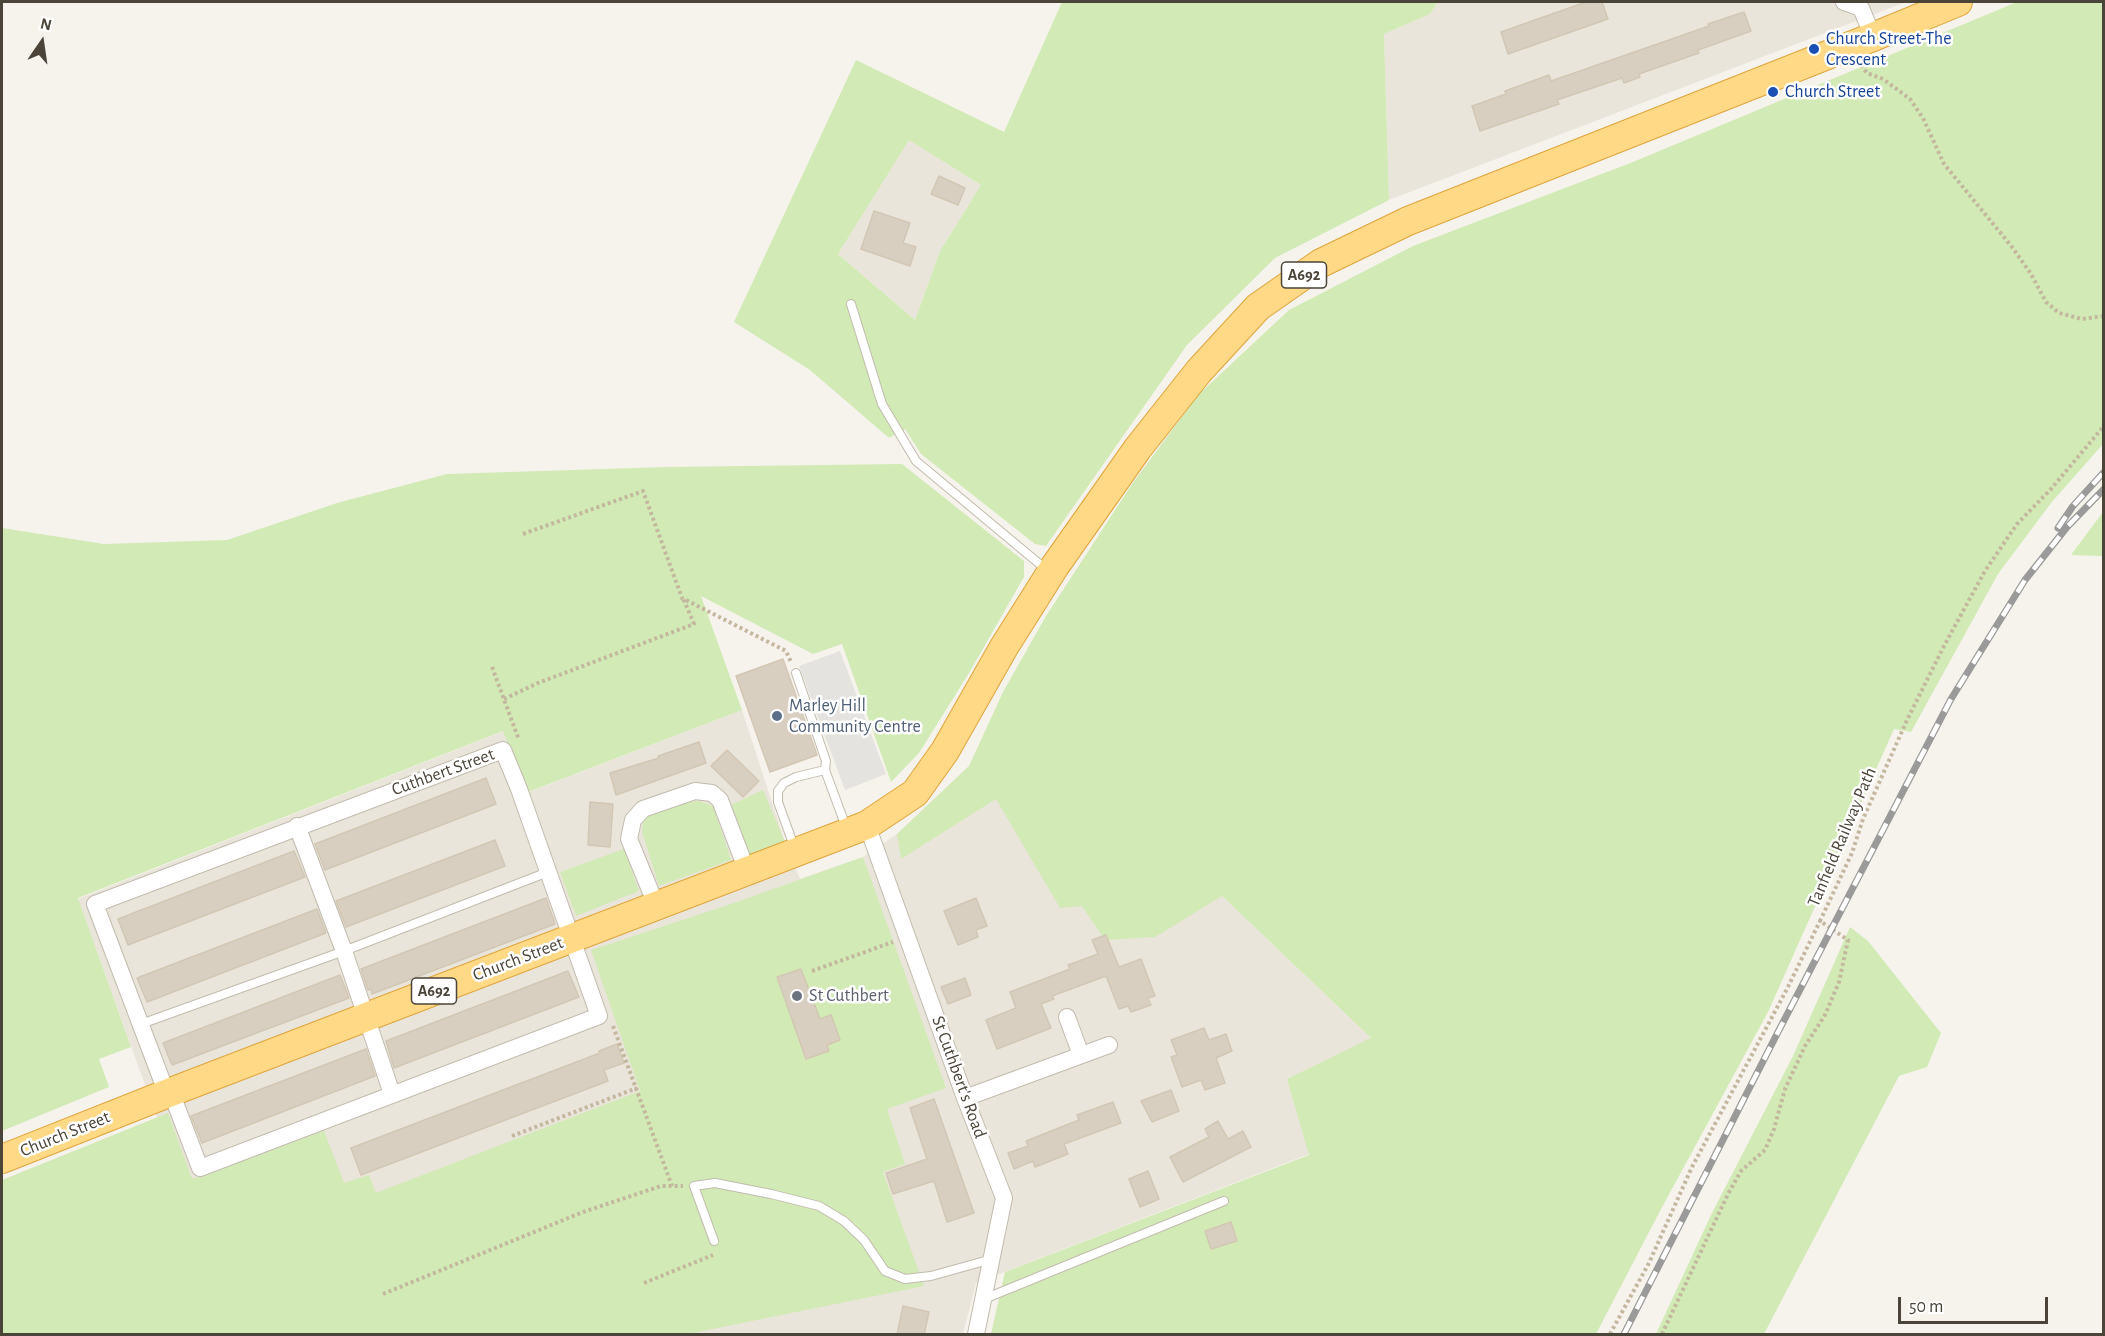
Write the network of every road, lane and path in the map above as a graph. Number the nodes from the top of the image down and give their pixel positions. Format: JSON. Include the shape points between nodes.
{"nodes":[{"id":1,"x":1844,"y":2,"type":"edge"},
{"id":2,"x":1958,"y":2,"type":"edge"},
{"id":3,"x":1873,"y":37,"type":"junction"},
{"id":4,"x":1847,"y":47,"type":"junction"},
{"id":5,"x":851,"y":304,"type":"dead end"},
{"id":6,"x":2103,"y":316,"type":"edge"},
{"id":7,"x":2103,"y":426,"type":"edge"},
{"id":8,"x":523,"y":534,"type":"dead end"},
{"id":9,"x":1051,"y":574,"type":"junction"},
{"id":10,"x":682,"y":598,"type":"junction"},
{"id":11,"x":492,"y":667,"type":"dead end"},
{"id":12,"x":796,"y":673,"type":"joint"},
{"id":13,"x":504,"y":699,"type":"junction"},
{"id":14,"x":520,"y":742,"type":"dead end"},
{"id":15,"x":825,"y":770,"type":"junction"},
{"id":16,"x":297,"y":826,"type":"junction"},
{"id":17,"x":858,"y":829,"type":"junction"},
{"id":18,"x":796,"y":852,"type":"junction"},
{"id":19,"x":548,"y":872,"type":"junction"},
{"id":20,"x":747,"y":872,"type":"junction"},
{"id":21,"x":657,"y":907,"type":"junction"},
{"id":22,"x":1820,"y":921,"type":"junction"},
{"id":23,"x":908,"y":937,"type":"junction"},
{"id":24,"x":572,"y":938,"type":"junction"},
{"id":25,"x":344,"y":951,"type":"junction"},
{"id":26,"x":812,"y":972,"type":"dead end"},
{"id":27,"x":599,"y":1016,"type":"junction"},
{"id":28,"x":367,"y":1017,"type":"junction"},
{"id":29,"x":1067,"y":1017,"type":"dead end"},
{"id":30,"x":141,"y":1024,"type":"junction"},
{"id":31,"x":1109,"y":1045,"type":"dead end"},
{"id":32,"x":1081,"y":1055,"type":"junction"},
{"id":33,"x":637,"y":1088,"type":"junction"},
{"id":34,"x":169,"y":1093,"type":"junction"},
{"id":35,"x":392,"y":1094,"type":"junction"},
{"id":36,"x":965,"y":1098,"type":"junction"},
{"id":37,"x":512,"y":1136,"type":"dead end"},
{"id":38,"x":2,"y":1159,"type":"edge"},
{"id":39,"x":672,"y":1186,"type":"junction"},
{"id":40,"x":694,"y":1186,"type":"junction"},
{"id":41,"x":1224,"y":1202,"type":"dead end"},
{"id":42,"x":714,"y":1241,"type":"joint"},
{"id":43,"x":992,"y":1259,"type":"junction"},
{"id":44,"x":644,"y":1283,"type":"dead end"},
{"id":45,"x":383,"y":1294,"type":"dead end"},
{"id":46,"x":984,"y":1299,"type":"junction"},
{"id":47,"x":976,"y":1335,"type":"edge"},
{"id":48,"x":1610,"y":1335,"type":"edge"},
{"id":49,"x":1662,"y":1335,"type":"edge"}],
"edges":[{"from":1,"to":3,"type":"street","via":[[1861,8]]},
{"from":2,"to":3,"type":"highway","number":"A692"},
{"from":3,"to":4,"type":"highway","number":"A692"},
{"from":4,"to":6,"type":"path","via":[[1867,73],[1883,79],[1910,99],[1944,165],[2012,247],[2046,302],[2059,312],[2082,319]]},
{"from":4,"to":9,"type":"highway","number":"A692","via":[[1408,221],[1321,263],[1258,307],[1199,371],[1138,448]]},
{"from":5,"to":9,"type":"lane","via":[[882,404],[916,461]]},
{"from":7,"to":22,"type":"path","name":"Tanfield Railway Path","via":[[2017,524],[1985,571],[1907,720]]},
{"from":8,"to":10,"type":"path","via":[[643,491]]},
{"from":9,"to":17,"type":"highway","number":"A692","via":[[945,751],[915,793]]},
{"from":10,"to":12,"type":"path","via":[[786,651]]},
{"from":10,"to":13,"type":"path","via":[[694,624]]},
{"from":11,"to":13,"type":"path"},
{"from":12,"to":15,"type":"lane","via":[[826,760]]},
{"from":13,"to":14,"type":"path"},
{"from":15,"to":17,"type":"lane"},
{"from":15,"to":18,"type":"lane","via":[[796,777],[778,791],[778,802]]},
{"from":16,"to":19,"type":"street","name":"Cuthbert Street","via":[[503,750]]},
{"from":16,"to":25,"type":"street"},
{"from":16,"to":30,"type":"street","name":"Cuthbert Street","via":[[95,903]]},
{"from":17,"to":18,"type":"highway","name":"Church Street","number":"A692"},
{"from":17,"to":23,"type":"street","name":"St Cuthbert's Road"},
{"from":18,"to":20,"type":"highway","name":"Church Street","number":"A692"},
{"from":19,"to":24,"type":"street","name":"Cuthbert Street"},
{"from":19,"to":25,"type":"lane"},
{"from":20,"to":21,"type":"highway","name":"Church Street","number":"A692"},
{"from":20,"to":21,"type":"street","via":[[720,800],[712,793],[695,791],[643,809],[633,820],[630,839]]},
{"from":21,"to":24,"type":"highway","name":"Church Street","number":"A692"},
{"from":22,"to":48,"type":"path"},
{"from":22,"to":49,"type":"path","name":"Tanfield Railway Path","via":[[1848,940],[1839,982],[1785,1089],[1765,1150],[1741,1171],[1728,1194]]},
{"from":23,"to":26,"type":"path"},
{"from":23,"to":36,"type":"street","name":"St Cuthbert's Road"},
{"from":24,"to":27,"type":"street","name":"Cuthbert Street"},
{"from":24,"to":28,"type":"highway","name":"Church Street","number":"A692"},
{"from":25,"to":28,"type":"street"},
{"from":25,"to":30,"type":"lane"},
{"from":27,"to":33,"type":"path","via":[[612,1022]]},
{"from":27,"to":35,"type":"street"},
{"from":28,"to":34,"type":"highway","name":"Church Street","number":"A692"},
{"from":28,"to":35,"type":"street"},
{"from":29,"to":32,"type":"street"},
{"from":30,"to":34,"type":"street","name":"Cuthbert Street"},
{"from":31,"to":32,"type":"street"},
{"from":32,"to":36,"type":"street"},
{"from":33,"to":37,"type":"path"},
{"from":33,"to":39,"type":"path"},
{"from":34,"to":35,"type":"street","name":"Cuthbert Street","via":[[200,1168]]},
{"from":34,"to":38,"type":"highway","name":"Church Street","number":"A692"},
{"from":36,"to":43,"type":"street","name":"St Cuthbert's Road","via":[[1004,1198]]},
{"from":39,"to":40,"type":"path"},
{"from":39,"to":45,"type":"path","via":[[661,1186],[583,1212]]},
{"from":40,"to":42,"type":"lane"},
{"from":40,"to":43,"type":"lane","via":[[716,1183],[819,1206],[851,1227],[885,1271],[905,1279]]},
{"from":41,"to":46,"type":"lane"},
{"from":42,"to":44,"type":"path","via":[[714,1254]]},
{"from":43,"to":46,"type":"street","name":"St Cuthbert's Road"},
{"from":46,"to":47,"type":"street","name":"St Cuthbert's Road"}]}
